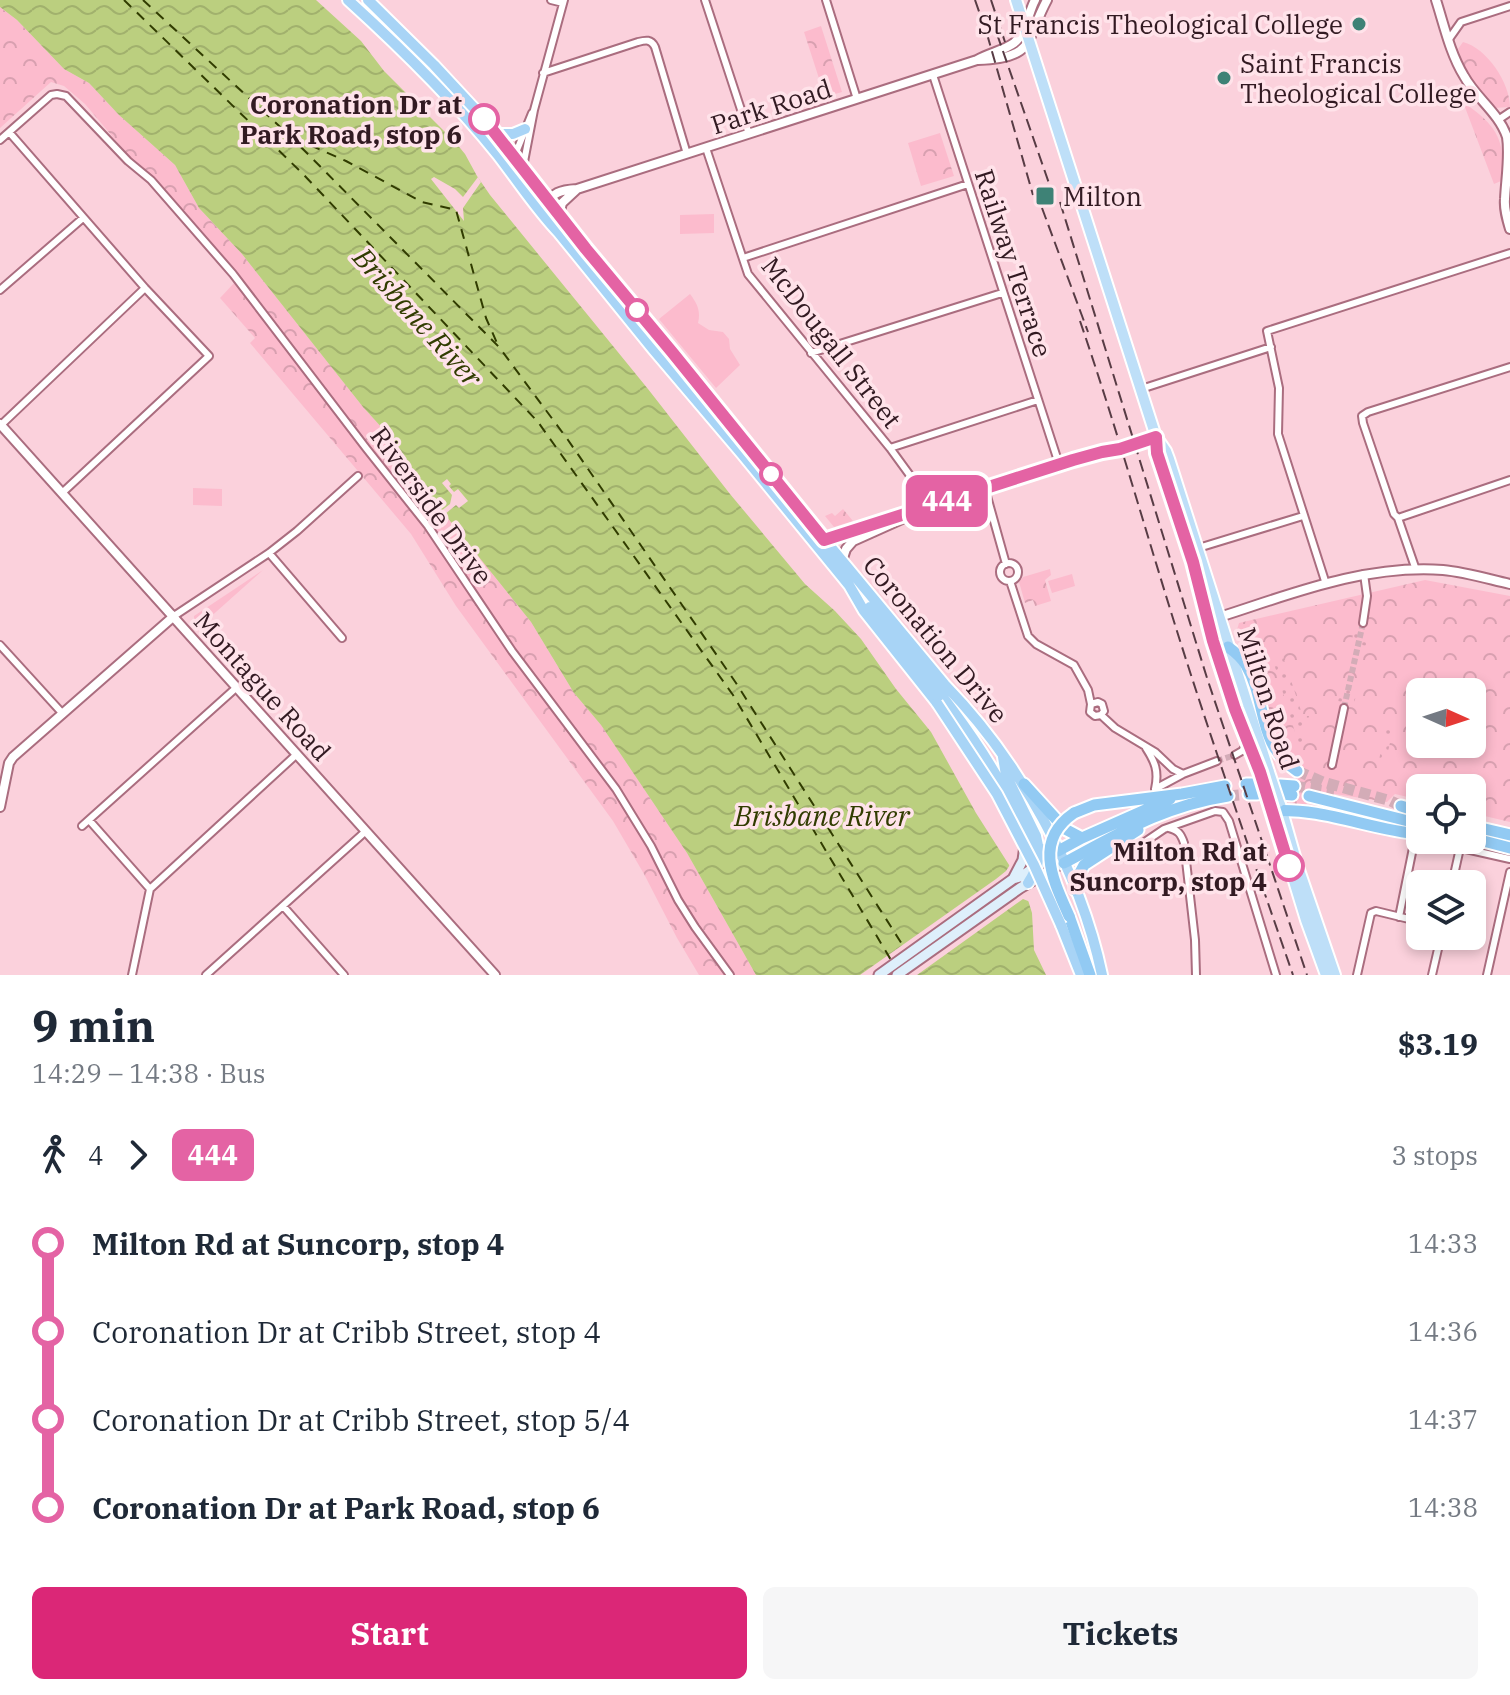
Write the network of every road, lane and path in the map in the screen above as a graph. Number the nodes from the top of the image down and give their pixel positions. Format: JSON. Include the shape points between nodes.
{"nodes":[{"id":1,"x":348,"y":0,"type":"edge"},
{"id":2,"x":368,"y":0,"type":"edge"},
{"id":3,"x":551,"y":0,"type":"edge"},
{"id":4,"x":705,"y":0,"type":"edge"},
{"id":5,"x":826,"y":0,"type":"edge"},
{"id":6,"x":1016,"y":0,"type":"edge"},
{"id":7,"x":1035,"y":0,"type":"edge"},
{"id":8,"x":1047,"y":0,"type":"edge"},
{"id":9,"x":1436,"y":0,"type":"edge"},
{"id":10,"x":564,"y":2,"type":"edge"},
{"id":11,"x":1510,"y":6,"type":"edge"},
{"id":12,"x":1024,"y":26,"type":"junction"},
{"id":13,"x":1449,"y":39,"type":"junction"},
{"id":14,"x":1030,"y":42,"type":"junction"},
{"id":15,"x":977,"y":60,"type":"junction"},
{"id":16,"x":543,"y":73,"type":"junction"},
{"id":17,"x":933,"y":75,"type":"junction"},
{"id":18,"x":857,"y":99,"type":"junction"},
{"id":19,"x":534,"y":110,"type":"junction"},
{"id":20,"x":1510,"y":112,"type":"edge"},
{"id":21,"x":1498,"y":120,"type":"junction"},
{"id":22,"x":525,"y":129,"type":"junction"},
{"id":23,"x":9,"y":132,"type":"junction"},
{"id":24,"x":498,"y":134,"type":"junction"},
{"id":25,"x":749,"y":134,"type":"junction"},
{"id":26,"x":0,"y":140,"type":"edge"},
{"id":27,"x":706,"y":148,"type":"junction"},
{"id":28,"x":687,"y":154,"type":"junction"},
{"id":29,"x":514,"y":155,"type":"junction"},
{"id":30,"x":523,"y":167,"type":"junction"},
{"id":31,"x":968,"y":184,"type":"junction"},
{"id":32,"x":522,"y":188,"type":"junction"},
{"id":33,"x":577,"y":189,"type":"junction"},
{"id":34,"x":548,"y":201,"type":"junction"},
{"id":35,"x":1507,"y":202,"type":"edge"},
{"id":36,"x":559,"y":215,"type":"junction"},
{"id":37,"x":83,"y":218,"type":"junction"},
{"id":38,"x":1510,"y":229,"type":"edge"},
{"id":39,"x":559,"y":233,"type":"junction"},
{"id":40,"x":1510,"y":253,"type":"edge"},
{"id":41,"x":743,"y":258,"type":"junction"},
{"id":42,"x":145,"y":288,"type":"junction"},
{"id":43,"x":0,"y":290,"type":"edge"},
{"id":44,"x":1002,"y":293,"type":"junction"},
{"id":45,"x":1271,"y":347,"type":"junction"},
{"id":46,"x":811,"y":353,"type":"junction"},
{"id":47,"x":1510,"y":367,"type":"edge"},
{"id":48,"x":1141,"y":389,"type":"junction"},
{"id":49,"x":1038,"y":400,"type":"junction"},
{"id":50,"x":0,"y":425,"type":"edge"},
{"id":51,"x":1156,"y":437,"type":"junction"},
{"id":52,"x":1139,"y":443,"type":"tunnel mouth"},
{"id":53,"x":890,"y":448,"type":"junction"},
{"id":54,"x":1120,"y":449,"type":"tunnel mouth"},
{"id":55,"x":1059,"y":464,"type":"junction"},
{"id":56,"x":358,"y":476,"type":"dead end"},
{"id":57,"x":1510,"y":480,"type":"edge"},
{"id":58,"x":985,"y":489,"type":"junction"},
{"id":59,"x":62,"y":493,"type":"junction"},
{"id":60,"x":929,"y":506,"type":"junction"},
{"id":61,"x":917,"y":511,"type":"junction"},
{"id":62,"x":1303,"y":516,"type":"junction"},
{"id":63,"x":1398,"y":518,"type":"junction"},
{"id":64,"x":819,"y":541,"type":"junction"},
{"id":65,"x":1193,"y":550,"type":"junction"},
{"id":66,"x":269,"y":553,"type":"junction"},
{"id":67,"x":842,"y":561,"type":"junction"},
{"id":68,"x":1006,"y":564,"type":"junction"},
{"id":69,"x":1416,"y":570,"type":"junction"},
{"id":70,"x":1364,"y":574,"type":"junction"},
{"id":71,"x":1010,"y":581,"type":"junction"},
{"id":72,"x":1326,"y":584,"type":"junction"},
{"id":73,"x":1510,"y":584,"type":"edge"},
{"id":74,"x":849,"y":585,"type":"junction"},
{"id":75,"x":174,"y":616,"type":"junction"},
{"id":76,"x":1219,"y":618,"type":"junction"},
{"id":77,"x":1207,"y":621,"type":"junction"},
{"id":78,"x":1363,"y":623,"type":"tunnel mouth"},
{"id":79,"x":342,"y":638,"type":"dead end"},
{"id":80,"x":0,"y":645,"type":"edge"},
{"id":81,"x":1228,"y":647,"type":"junction"},
{"id":82,"x":237,"y":687,"type":"junction"},
{"id":83,"x":1344,"y":708,"type":"tunnel mouth"},
{"id":84,"x":63,"y":714,"type":"junction"},
{"id":85,"x":1248,"y":743,"type":"junction"},
{"id":86,"x":1146,"y":748,"type":"junction"},
{"id":87,"x":297,"y":754,"type":"junction"},
{"id":88,"x":1003,"y":755,"type":"junction"},
{"id":89,"x":1235,"y":755,"type":"tunnel mouth"},
{"id":90,"x":1217,"y":761,"type":"tunnel mouth"},
{"id":91,"x":1332,"y":765,"type":"dead end"},
{"id":92,"x":1297,"y":771,"type":"tunnel mouth"},
{"id":93,"x":1265,"y":772,"type":"junction"},
{"id":94,"x":1183,"y":774,"type":"junction"},
{"id":95,"x":998,"y":778,"type":"junction"},
{"id":96,"x":1024,"y":784,"type":"junction"},
{"id":97,"x":1155,"y":789,"type":"junction"},
{"id":98,"x":1182,"y":794,"type":"junction"},
{"id":99,"x":1309,"y":796,"type":"dead end"},
{"id":100,"x":1282,"y":798,"type":"junction"},
{"id":101,"x":1117,"y":802,"type":"junction"},
{"id":102,"x":1401,"y":806,"type":"tunnel mouth"},
{"id":103,"x":0,"y":807,"type":"edge"},
{"id":104,"x":1406,"y":808,"type":"edge"},
{"id":105,"x":1164,"y":812,"type":"junction"},
{"id":106,"x":1192,"y":819,"type":"junction"},
{"id":107,"x":89,"y":820,"type":"junction"},
{"id":108,"x":1406,"y":820,"type":"edge"},
{"id":109,"x":82,"y":826,"type":"dead end"},
{"id":110,"x":1169,"y":828,"type":"junction"},
{"id":111,"x":1486,"y":829,"type":"edge"},
{"id":112,"x":366,"y":831,"type":"junction"},
{"id":113,"x":1179,"y":832,"type":"junction"},
{"id":114,"x":1406,"y":834,"type":"edge"},
{"id":115,"x":1510,"y":835,"type":"edge"},
{"id":116,"x":1082,"y":838,"type":"junction"},
{"id":117,"x":1486,"y":842,"type":"edge"},
{"id":118,"x":1039,"y":848,"type":"junction"},
{"id":119,"x":1109,"y":848,"type":"junction"},
{"id":120,"x":1510,"y":848,"type":"edge"},
{"id":121,"x":1486,"y":852,"type":"edge"},
{"id":122,"x":1416,"y":854,"type":"edge"},
{"id":123,"x":1059,"y":855,"type":"junction"},
{"id":124,"x":1510,"y":859,"type":"edge"},
{"id":125,"x":1038,"y":864,"type":"junction"},
{"id":126,"x":1510,"y":872,"type":"edge"},
{"id":127,"x":1024,"y":880,"type":"junction"},
{"id":128,"x":150,"y":889,"type":"junction"},
{"id":129,"x":1075,"y":890,"type":"junction"},
{"id":130,"x":283,"y":906,"type":"junction"},
{"id":131,"x":1399,"y":917,"type":"junction"},
{"id":132,"x":1406,"y":919,"type":"edge"},
{"id":133,"x":1065,"y":920,"type":"junction"},
{"id":134,"x":1438,"y":950,"type":"edge"},
{"id":135,"x":132,"y":975,"type":"edge"},
{"id":136,"x":206,"y":975,"type":"edge"},
{"id":137,"x":344,"y":975,"type":"edge"},
{"id":138,"x":495,"y":975,"type":"edge"},
{"id":139,"x":730,"y":975,"type":"edge"},
{"id":140,"x":879,"y":975,"type":"edge"},
{"id":141,"x":897,"y":975,"type":"edge"},
{"id":142,"x":1081,"y":975,"type":"edge"},
{"id":143,"x":1090,"y":975,"type":"edge"},
{"id":144,"x":1102,"y":975,"type":"edge"},
{"id":145,"x":1196,"y":975,"type":"edge"},
{"id":146,"x":1276,"y":975,"type":"edge"},
{"id":147,"x":1326,"y":975,"type":"edge"},
{"id":148,"x":1335,"y":975,"type":"edge"},
{"id":149,"x":1356,"y":975,"type":"edge"},
{"id":150,"x":1432,"y":975,"type":"edge"},
{"id":151,"x":1487,"y":975,"type":"edge"}],
"edges":[{"from":1,"to":32,"type":"highway","name":"Coronation Drive","via":[[456,107]]},
{"from":2,"to":24,"type":"highway","name":"Coronation Drive"},
{"from":3,"to":10,"type":"street"},
{"from":4,"to":25,"type":"street"},
{"from":5,"to":18,"type":"street"},
{"from":6,"to":12,"type":"main road","name":"Milton Road"},
{"from":7,"to":12,"type":"street"},
{"from":8,"to":14,"type":"street"},
{"from":9,"to":13,"type":"street"},
{"from":10,"to":16,"type":"street"},
{"from":11,"to":13,"type":"street","via":[[1461,22]]},
{"from":12,"to":14,"type":"main road","name":"Milton Road"},
{"from":12,"to":15,"type":"street","name":"Park Road","via":[[1013,43]]},
{"from":13,"to":21,"type":"street","via":[[1464,77]]},
{"from":14,"to":15,"type":"street","name":"Park Road","via":[[1014,54]]},
{"from":14,"to":48,"type":"main road","name":"Milton Road"},
{"from":15,"to":17,"type":"street","name":"Park Road"},
{"from":16,"to":19,"type":"street"},
{"from":16,"to":28,"type":"street","via":[[648,40],[655,47]]},
{"from":17,"to":18,"type":"street","name":"Park Road"},
{"from":17,"to":31,"type":"street","name":"Railway Terrace"},
{"from":18,"to":25,"type":"street","name":"Park Road"},
{"from":19,"to":22,"type":"street"},
{"from":19,"to":30,"type":"street"},
{"from":20,"to":21,"type":"street"},
{"from":21,"to":35,"type":"street","via":[[1510,148]]},
{"from":22,"to":24,"type":"highway"},
{"from":22,"to":29,"type":"street"},
{"from":23,"to":26,"type":"street"},
{"from":23,"to":37,"type":"street"},
{"from":23,"to":139,"type":"street","name":"Riverside Drive","via":[[46,99],[57,94],[69,98],[151,180],[233,274],[428,526],[512,651],[616,789],[678,900]]},
{"from":24,"to":29,"type":"highway","name":"Coronation Drive"},
{"from":25,"to":27,"type":"street","name":"Park Road"},
{"from":27,"to":28,"type":"street","name":"Park Road"},
{"from":27,"to":41,"type":"street","name":"McDougall Street"},
{"from":28,"to":33,"type":"street","name":"Park Road"},
{"from":29,"to":30,"type":"highway","name":"Coronation Drive"},
{"from":29,"to":32,"type":"street"},
{"from":30,"to":34,"type":"highway","name":"Coronation Drive"},
{"from":31,"to":41,"type":"street"},
{"from":31,"to":44,"type":"street","name":"Railway Terrace"},
{"from":32,"to":39,"type":"highway","name":"Coronation Drive"},
{"from":33,"to":34,"type":"street","name":"Park Road","via":[[554,194]]},
{"from":33,"to":36,"type":"street","via":[[566,197]]},
{"from":34,"to":36,"type":"highway","name":"Coronation Drive"},
{"from":34,"to":39,"type":"street"},
{"from":35,"to":38,"type":"street"},
{"from":36,"to":64,"type":"highway","name":"Coronation Drive"},
{"from":37,"to":42,"type":"street"},
{"from":37,"to":43,"type":"street"},
{"from":39,"to":64,"type":"highway","name":"Coronation Drive"},
{"from":40,"to":45,"type":"street","via":[[1267,331]]},
{"from":41,"to":46,"type":"street","name":"McDougall Street","via":[[748,274]]},
{"from":42,"to":50,"type":"street"},
{"from":42,"to":59,"type":"street","via":[[209,356]]},
{"from":44,"to":46,"type":"street"},
{"from":44,"to":49,"type":"street","name":"Railway Terrace"},
{"from":45,"to":48,"type":"street"},
{"from":45,"to":62,"type":"street","via":[[1279,388],[1278,434]]},
{"from":46,"to":53,"type":"street","name":"McDougall Street"},
{"from":47,"to":63,"type":"street","via":[[1362,416]]},
{"from":48,"to":51,"type":"main road","name":"Milton Road"},
{"from":49,"to":53,"type":"street"},
{"from":49,"to":55,"type":"street","name":"Railway Terrace"},
{"from":50,"to":59,"type":"street","name":"Montague Road"},
{"from":51,"to":52,"type":"street"},
{"from":51,"to":65,"type":"main road","name":"Milton Road","via":[[1166,451]]},
{"from":53,"to":60,"type":"street","name":"McDougall Street"},
{"from":54,"to":55,"type":"street"},
{"from":55,"to":58,"type":"street"},
{"from":56,"to":66,"type":"street"},
{"from":57,"to":63,"type":"street"},
{"from":58,"to":60,"type":"street"},
{"from":58,"to":68,"type":"street"},
{"from":59,"to":75,"type":"street","name":"Montague Road"},
{"from":60,"to":61,"type":"street"},
{"from":61,"to":64,"type":"street"},
{"from":61,"to":67,"type":"street","via":[[853,541]]},
{"from":62,"to":65,"type":"street"},
{"from":62,"to":72,"type":"street"},
{"from":63,"to":69,"type":"street"},
{"from":64,"to":67,"type":"highway","name":"Coronation Drive"},
{"from":64,"to":74,"type":"highway","name":"Coronation Drive"},
{"from":65,"to":76,"type":"main road","name":"Milton Road"},
{"from":65,"to":77,"type":"main road","name":"Milton Road"},
{"from":66,"to":75,"type":"street"},
{"from":66,"to":79,"type":"street"},
{"from":67,"to":88,"type":"highway","name":"Coronation Drive"},
{"from":68,"to":71,"type":"street","via":[[1001,575]]},
{"from":68,"to":71,"type":"street","via":[[1017,570]]},
{"from":69,"to":70,"type":"street"},
{"from":69,"to":73,"type":"street"},
{"from":70,"to":72,"type":"street"},
{"from":70,"to":78,"type":"street"},
{"from":71,"to":86,"type":"street","via":[[1028,636],[1074,665],[1088,690],[1092,715],[1101,715]]},
{"from":72,"to":76,"type":"street"},
{"from":74,"to":95,"type":"highway","via":[[933,684]]},
{"from":74,"to":133,"type":"highway","name":"Coronation Drive","bridge":true,"via":[[997,794]]},
{"from":75,"to":82,"type":"street","name":"Montague Road"},
{"from":75,"to":84,"type":"street"},
{"from":76,"to":77,"type":"street"},
{"from":76,"to":81,"type":"main road","name":"Milton Road"},
{"from":77,"to":85,"type":"main road","name":"Milton Road"},
{"from":80,"to":84,"type":"street"},
{"from":81,"to":92,"type":"highway","via":[[1251,674],[1274,749]]},
{"from":81,"to":93,"type":"main road","name":"Milton Road"},
{"from":82,"to":87,"type":"street","name":"Montague Road"},
{"from":82,"to":107,"type":"street"},
{"from":83,"to":91,"type":"street"},
{"from":84,"to":103,"type":"street","via":[[13,757]]},
{"from":85,"to":89,"type":"street"},
{"from":85,"to":93,"type":"main road","name":"Milton Road"},
{"from":86,"to":94,"type":"street"},
{"from":86,"to":97,"type":"street","via":[[1158,773]]},
{"from":87,"to":112,"type":"street","name":"Montague Road"},
{"from":87,"to":128,"type":"street"},
{"from":88,"to":96,"type":"highway","name":"Coronation Drive"},
{"from":88,"to":118,"type":"highway","via":[[1006,775]]},
{"from":90,"to":94,"type":"street"},
{"from":93,"to":100,"type":"main road","name":"Milton Road","bridge":true},
{"from":94,"to":97,"type":"street"},
{"from":95,"to":118,"type":"highway","via":[[1026,834]]},
{"from":95,"to":127,"type":"main road","via":[[1023,839]]},
{"from":96,"to":116,"type":"highway","via":[[1065,829]]},
{"from":96,"to":123,"type":"highway","name":"Coronation Drive"},
{"from":97,"to":101,"type":"highway"},
{"from":98,"to":101,"type":"highway"},
{"from":98,"to":105,"type":"highway","via":[[1226,791]]},
{"from":98,"to":116,"type":"highway"},
{"from":99,"to":108,"type":"highway"},
{"from":100,"to":114,"type":"highway","via":[[1305,810]]},
{"from":100,"to":147,"type":"main road","name":"Milton Road","via":[[1306,920]]},
{"from":100,"to":148,"type":"main road","name":"Milton Road","via":[[1298,867]]},
{"from":101,"to":133,"type":"highway","bridge":true,"via":[[1074,813],[1055,834],[1049,861]]},
{"from":102,"to":104,"type":"highway"},
{"from":105,"to":119,"type":"highway"},
{"from":105,"to":123,"type":"highway","via":[[1076,856]]},
{"from":106,"to":110,"type":"street"},
{"from":106,"to":113,"type":"street"},
{"from":106,"to":146,"type":"street","via":[[1215,811],[1226,815]]},
{"from":107,"to":109,"type":"street"},
{"from":107,"to":128,"type":"street"},
{"from":110,"to":113,"type":"street"},
{"from":110,"to":119,"type":"street","via":[[1132,851]]},
{"from":111,"to":115,"type":"highway"},
{"from":112,"to":130,"type":"street"},
{"from":112,"to":138,"type":"street","name":"Montague Road"},
{"from":113,"to":145,"type":"street"},
{"from":116,"to":123,"type":"highway"},
{"from":117,"to":120,"type":"highway"},
{"from":118,"to":123,"type":"highway"},
{"from":118,"to":125,"type":"highway"},
{"from":119,"to":129,"type":"highway","via":[[1081,869]]},
{"from":121,"to":124,"type":"street"},
{"from":122,"to":131,"type":"street"},
{"from":123,"to":125,"type":"main road"},
{"from":123,"to":127,"type":"main road"},
{"from":123,"to":129,"type":"highway","name":"Coronation Drive"},
{"from":125,"to":127,"type":"highway"},
{"from":126,"to":151,"type":"street"},
{"from":127,"to":140,"type":"main road"},
{"from":127,"to":141,"type":"main road"},
{"from":128,"to":135,"type":"street"},
{"from":129,"to":144,"type":"highway","name":"Coronation Drive"},
{"from":130,"to":136,"type":"street"},
{"from":130,"to":137,"type":"street"},
{"from":131,"to":132,"type":"street"},
{"from":131,"to":149,"type":"street","via":[[1371,913]]},
{"from":133,"to":142,"type":"highway","name":"Coronation Drive"},
{"from":133,"to":143,"type":"highway"},
{"from":134,"to":150,"type":"street"}]}
